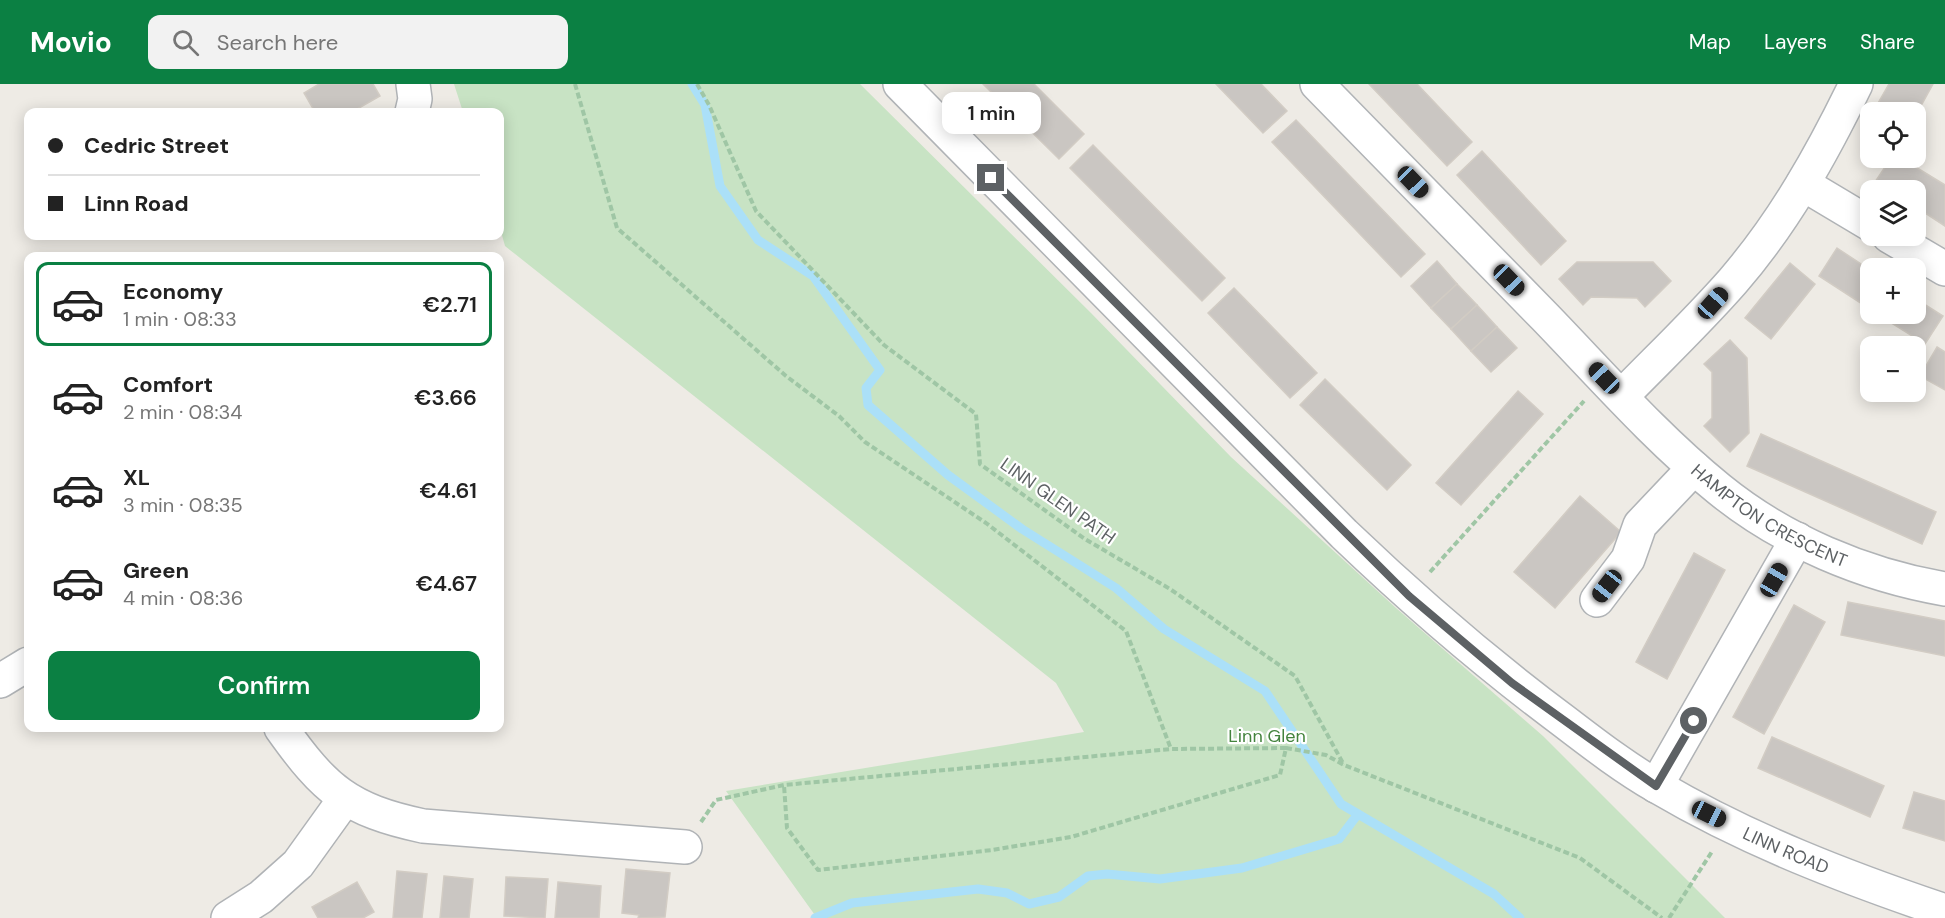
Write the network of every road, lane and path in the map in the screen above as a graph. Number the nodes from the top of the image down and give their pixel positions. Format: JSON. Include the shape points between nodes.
{"nodes":[{"id":1,"x":413,"y":84,"type":"edge"},
{"id":2,"x":575,"y":84,"type":"edge"},
{"id":3,"x":697,"y":84,"type":"edge"},
{"id":4,"x":900,"y":84,"type":"edge"},
{"id":5,"x":1317,"y":84,"type":"edge"},
{"id":6,"x":1856,"y":84,"type":"edge"},
{"id":7,"x":413,"y":108,"type":"edge"},
{"id":8,"x":1803,"y":184,"type":"junction"},
{"id":9,"x":1860,"y":218,"type":"edge"},
{"id":10,"x":1906,"y":246,"type":"edge"},
{"id":11,"x":1945,"y":269,"type":"edge"},
{"id":12,"x":1613,"y":387,"type":"junction"},
{"id":13,"x":1694,"y":468,"type":"junction"},
{"id":14,"x":1797,"y":539,"type":"junction"},
{"id":15,"x":1945,"y":589,"type":"edge"},
{"id":16,"x":1409,"y":596,"type":"junction"},
{"id":17,"x":1597,"y":600,"type":"dead end"},
{"id":18,"x":24,"y":666,"type":"edge"},
{"id":19,"x":0,"y":681,"type":"edge"},
{"id":20,"x":284,"y":732,"type":"edge"},
{"id":21,"x":1171,"y":749,"type":"junction"},
{"id":22,"x":1288,"y":749,"type":"junction"},
{"id":23,"x":1344,"y":765,"type":"junction"},
{"id":24,"x":784,"y":785,"type":"junction"},
{"id":25,"x":1656,"y":786,"type":"junction"},
{"id":26,"x":344,"y":800,"type":"junction"},
{"id":27,"x":1729,"y":824,"type":"junction"},
{"id":28,"x":685,"y":847,"type":"joint"},
{"id":29,"x":1945,"y":911,"type":"edge"},
{"id":30,"x":228,"y":918,"type":"edge"},
{"id":31,"x":1662,"y":918,"type":"edge"},
{"id":32,"x":1669,"y":918,"type":"edge"}],
"edges":[{"from":1,"to":7,"type":"street"},
{"from":2,"to":21,"type":"path","via":[[617,228],[865,442],[986,523],[1126,631]]},
{"from":3,"to":23,"type":"path","name":"LINN GLEN PATH","via":[[756,211],[884,345],[976,414],[980,464],[1085,539],[1170,589],[1295,676]]},
{"from":4,"to":16,"type":"street","name":"LINN ROAD","via":[[1335,526]]},
{"from":5,"to":12,"type":"street","name":"HAMPTON CRESCENT"},
{"from":6,"to":8,"type":"street"},
{"from":8,"to":9,"type":"street"},
{"from":8,"to":12,"type":"street","via":[[1733,281]]},
{"from":10,"to":11,"type":"street"},
{"from":12,"to":13,"type":"street","name":"HAMPTON CRESCENT"},
{"from":12,"to":16,"type":"path"},
{"from":13,"to":14,"type":"street","name":"HAMPTON CRESCENT","via":[[1741,506]]},
{"from":13,"to":17,"type":"street","via":[[1640,525],[1628,559]]},
{"from":14,"to":15,"type":"street","name":"HAMPTON CRESCENT","via":[[1887,576]]},
{"from":14,"to":25,"type":"street"},
{"from":16,"to":25,"type":"street","name":"LINN ROAD","via":[[1512,683]]},
{"from":18,"to":19,"type":"street"},
{"from":20,"to":26,"type":"street","via":[[314,771]]},
{"from":21,"to":22,"type":"path"},
{"from":21,"to":24,"type":"path"},
{"from":22,"to":23,"type":"path","via":[[1326,755]]},
{"from":22,"to":24,"type":"path","via":[[1280,775],[1071,837],[818,870],[787,828]]},
{"from":23,"to":31,"type":"path","via":[[1580,858]]},
{"from":24,"to":28,"type":"path","via":[[716,800]]},
{"from":25,"to":27,"type":"street","name":"LINN ROAD"},
{"from":26,"to":28,"type":"street","via":[[383,817],[423,826]]},
{"from":26,"to":30,"type":"street","via":[[298,864],[261,897]]},
{"from":27,"to":29,"type":"street","name":"LINN ROAD","via":[[1881,890]]},
{"from":27,"to":32,"type":"path"}]}
